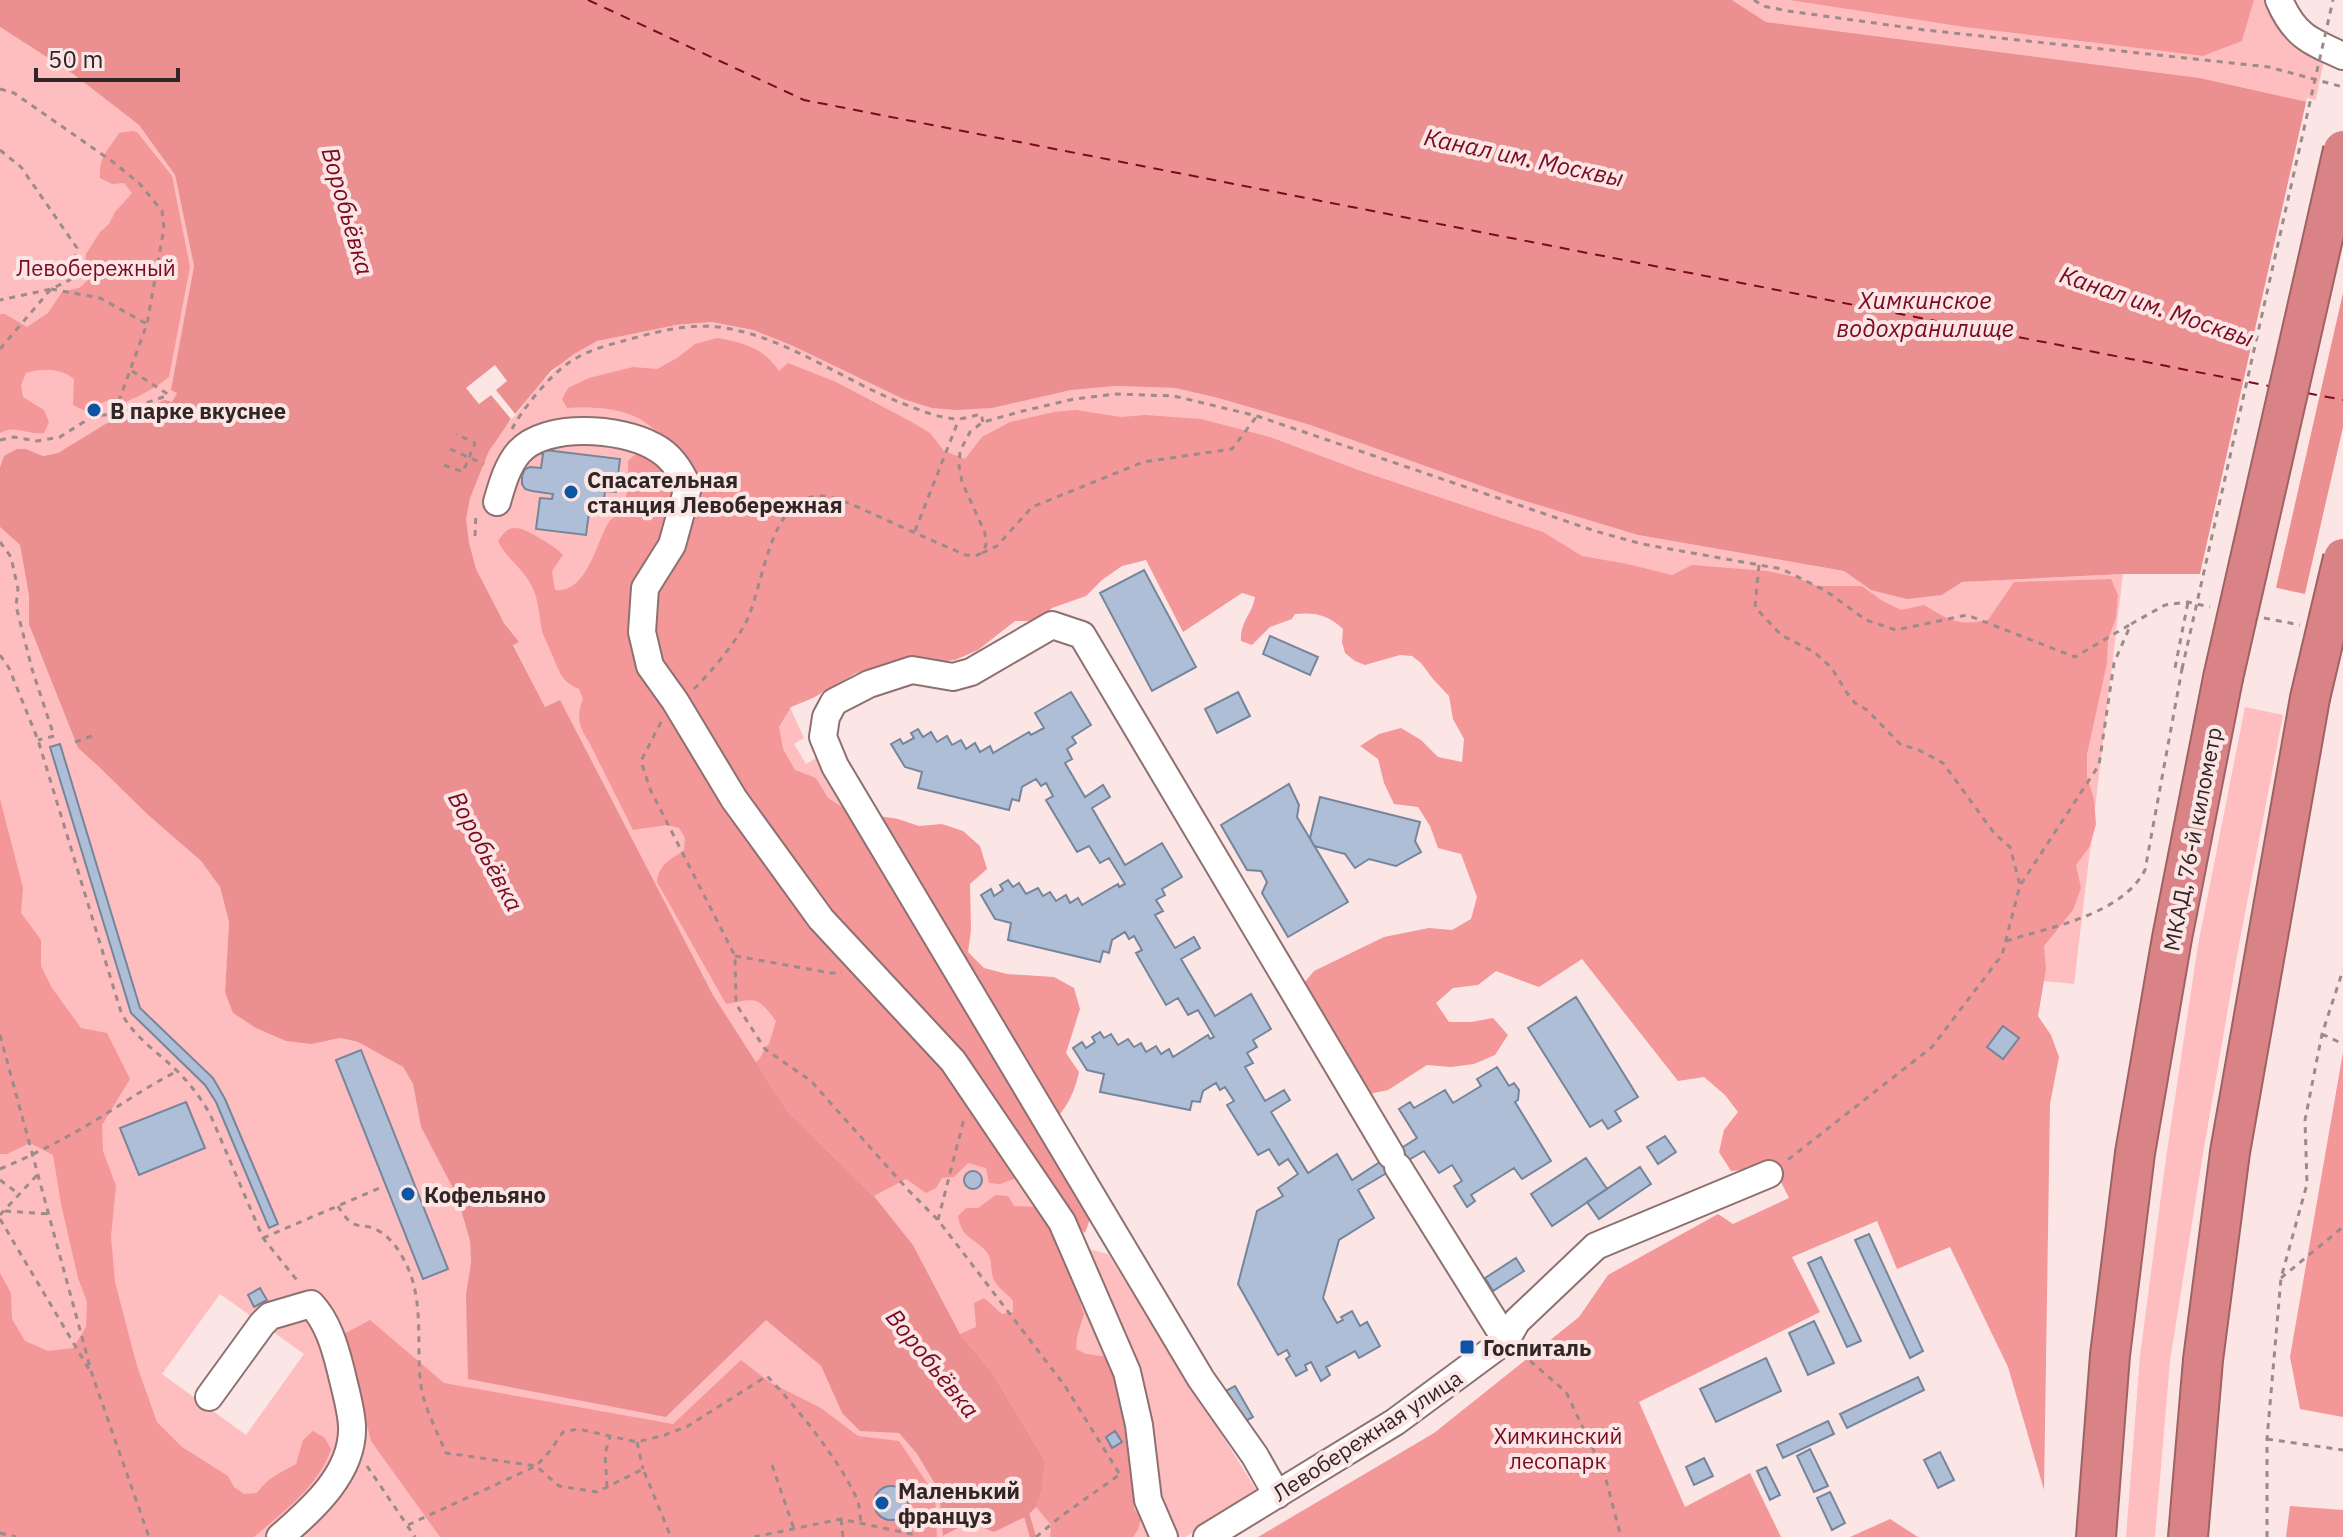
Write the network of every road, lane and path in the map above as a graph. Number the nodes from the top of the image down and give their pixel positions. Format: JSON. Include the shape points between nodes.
{"nodes":[{"id":1,"x":1754,"y":0,"type":"edge"},
{"id":2,"x":2279,"y":0,"type":"edge"},
{"id":3,"x":2333,"y":0,"type":"edge"},
{"id":4,"x":2343,"y":56,"type":"edge"},
{"id":5,"x":2343,"y":87,"type":"edge"},
{"id":6,"x":0,"y":89,"type":"edge"},
{"id":7,"x":0,"y":150,"type":"edge"},
{"id":8,"x":2343,"y":150,"type":"edge"},
{"id":9,"x":51,"y":289,"type":"junction"},
{"id":10,"x":0,"y":300,"type":"edge"},
{"id":11,"x":147,"y":324,"type":"junction"},
{"id":12,"x":598,"y":348,"type":"dead end"},
{"id":13,"x":0,"y":349,"type":"edge"},
{"id":14,"x":131,"y":371,"type":"junction"},
{"id":15,"x":114,"y":414,"type":"junction"},
{"id":16,"x":1257,"y":416,"type":"junction"},
{"id":17,"x":959,"y":419,"type":"junction"},
{"id":18,"x":983,"y":422,"type":"junction"},
{"id":19,"x":456,"y":434,"type":"dead end"},
{"id":20,"x":0,"y":440,"type":"edge"},
{"id":21,"x":450,"y":449,"type":"dead end"},
{"id":22,"x":469,"y":457,"type":"junction"},
{"id":23,"x":484,"y":464,"type":"dead end"},
{"id":24,"x":444,"y":465,"type":"dead end"},
{"id":25,"x":497,"y":502,"type":"dead end"},
{"id":26,"x":914,"y":532,"type":"junction"},
{"id":27,"x":0,"y":542,"type":"edge"},
{"id":28,"x":982,"y":553,"type":"junction"},
{"id":29,"x":2343,"y":558,"type":"edge"},
{"id":30,"x":1759,"y":565,"type":"junction"},
{"id":31,"x":2188,"y":602,"type":"junction"},
{"id":32,"x":2219,"y":608,"type":"dead end"},
{"id":33,"x":2265,"y":618,"type":"dead end"},
{"id":34,"x":2131,"y":624,"type":"junction"},
{"id":35,"x":2312,"y":628,"type":"dead end"},
{"id":36,"x":0,"y":655,"type":"edge"},
{"id":37,"x":2182,"y":669,"type":"junction"},
{"id":38,"x":675,"y":701,"type":"junction"},
{"id":39,"x":92,"y":736,"type":"dead end"},
{"id":40,"x":38,"y":740,"type":"junction"},
{"id":41,"x":75,"y":742,"type":"dead end"},
{"id":42,"x":2020,"y":885,"type":"junction"},
{"id":43,"x":2006,"y":941,"type":"junction"},
{"id":44,"x":735,"y":956,"type":"junction"},
{"id":45,"x":2343,"y":970,"type":"edge"},
{"id":46,"x":871,"y":972,"type":"junction"},
{"id":47,"x":2322,"y":1034,"type":"junction"},
{"id":48,"x":0,"y":1035,"type":"edge"},
{"id":49,"x":2343,"y":1044,"type":"edge"},
{"id":50,"x":178,"y":1071,"type":"junction"},
{"id":51,"x":971,"y":1089,"type":"junction"},
{"id":52,"x":32,"y":1155,"type":"junction"},
{"id":53,"x":0,"y":1169,"type":"edge"},
{"id":54,"x":38,"y":1174,"type":"junction"},
{"id":55,"x":1769,"y":1174,"type":"joint"},
{"id":56,"x":0,"y":1180,"type":"edge"},
{"id":57,"x":382,"y":1187,"type":"dead end"},
{"id":58,"x":19,"y":1194,"type":"junction"},
{"id":59,"x":338,"y":1206,"type":"junction"},
{"id":60,"x":5,"y":1211,"type":"junction"},
{"id":61,"x":49,"y":1214,"type":"junction"},
{"id":62,"x":0,"y":1217,"type":"edge"},
{"id":63,"x":938,"y":1220,"type":"junction"},
{"id":64,"x":2343,"y":1227,"type":"edge"},
{"id":65,"x":263,"y":1238,"type":"junction"},
{"id":66,"x":2281,"y":1278,"type":"junction"},
{"id":67,"x":311,"y":1304,"type":"junction"},
{"id":68,"x":1512,"y":1331,"type":"junction"},
{"id":69,"x":92,"y":1374,"type":"junction"},
{"id":70,"x":209,"y":1397,"type":"dead end"},
{"id":71,"x":610,"y":1436,"type":"junction"},
{"id":72,"x":2267,"y":1439,"type":"junction"},
{"id":73,"x":637,"y":1442,"type":"junction"},
{"id":74,"x":350,"y":1444,"type":"junction"},
{"id":75,"x":2343,"y":1450,"type":"edge"},
{"id":76,"x":772,"y":1465,"type":"dead end"},
{"id":77,"x":536,"y":1466,"type":"junction"},
{"id":78,"x":643,"y":1469,"type":"junction"},
{"id":79,"x":1119,"y":1475,"type":"junction"},
{"id":80,"x":1128,"y":1486,"type":"dead end"},
{"id":81,"x":607,"y":1487,"type":"junction"},
{"id":82,"x":1277,"y":1495,"type":"junction"},
{"id":83,"x":841,"y":1519,"type":"junction"},
{"id":84,"x":861,"y":1524,"type":"junction"},
{"id":85,"x":408,"y":1525,"type":"junction"},
{"id":86,"x":795,"y":1530,"type":"junction"},
{"id":87,"x":0,"y":1533,"type":"edge"},
{"id":88,"x":16,"y":1537,"type":"edge"},
{"id":89,"x":149,"y":1537,"type":"edge"},
{"id":90,"x":280,"y":1537,"type":"edge"},
{"id":91,"x":415,"y":1537,"type":"edge"},
{"id":92,"x":671,"y":1537,"type":"edge"},
{"id":93,"x":754,"y":1537,"type":"edge"},
{"id":94,"x":843,"y":1537,"type":"edge"},
{"id":95,"x":917,"y":1537,"type":"edge"},
{"id":96,"x":1036,"y":1537,"type":"edge"},
{"id":97,"x":1164,"y":1537,"type":"edge"},
{"id":98,"x":1207,"y":1537,"type":"edge"},
{"id":99,"x":1621,"y":1537,"type":"edge"},
{"id":100,"x":2096,"y":1537,"type":"edge"},
{"id":101,"x":2188,"y":1537,"type":"edge"},
{"id":102,"x":2267,"y":1537,"type":"edge"}],
"edges":[{"from":1,"to":5,"type":"path","via":[[1788,11],[1925,30],[2269,67]]},
{"from":2,"to":4,"type":"street","via":[[2288,21],[2310,42]]},
{"from":3,"to":37,"type":"path","bridge":true},
{"from":6,"to":11,"type":"path","via":[[14,93],[113,162],[162,211],[164,228]]},
{"from":7,"to":9,"type":"path","via":[[21,167],[77,248],[70,280]]},
{"from":8,"to":100,"type":"highway","name":"МКАД, 76-й километр","bridge":true,"via":[[2223,678],[2172,938],[2135,1153],[2110,1355]]},
{"from":9,"to":10,"type":"path"},
{"from":9,"to":11,"type":"path","via":[[100,298]]},
{"from":9,"to":13,"type":"path"},
{"from":11,"to":14,"type":"path"},
{"from":12,"to":17,"type":"path","via":[[689,327],[722,327],[790,350],[920,411]]},
{"from":14,"to":15,"type":"path"},
{"from":14,"to":15,"type":"path","via":[[169,395]]},
{"from":15,"to":20,"type":"path","via":[[93,416],[60,437]]},
{"from":16,"to":18,"type":"path","via":[[1174,396],[1116,394]]},
{"from":16,"to":28,"type":"path","via":[[1232,449],[1143,462],[1032,507],[997,546]]},
{"from":16,"to":30,"type":"path","via":[[1595,531]]},
{"from":17,"to":18,"type":"path","via":[[981,414]]},
{"from":17,"to":26,"type":"path"},
{"from":18,"to":28,"type":"path","via":[[970,432],[959,466],[985,533]]},
{"from":19,"to":22,"type":"path","via":[[475,443]]},
{"from":21,"to":22,"type":"path"},
{"from":22,"to":23,"type":"path"},
{"from":22,"to":24,"type":"path","via":[[463,472]]},
{"from":25,"to":38,"type":"street","via":[[521,450],[549,434],[624,434],[670,457],[688,487],[672,545],[645,588],[642,632],[650,666]]},
{"from":26,"to":28,"type":"path","via":[[966,555]]},
{"from":26,"to":38,"type":"path","via":[[820,495],[792,507],[779,524],[743,627],[695,687]]},
{"from":27,"to":40,"type":"path","via":[[11,557],[16,606],[54,736]]},
{"from":29,"to":101,"type":"highway","bridge":true,"via":[[2310,698],[2230,1152],[2203,1360]]},
{"from":30,"to":34,"type":"path","via":[[1782,569],[1826,591],[1866,620],[1896,630],[1967,615],[2075,657]]},
{"from":30,"to":42,"type":"path","via":[[1755,607],[1781,635],[1831,667],[1855,703],[1901,745],[1943,763],[2010,847]]},
{"from":31,"to":32,"type":"path"},
{"from":31,"to":34,"type":"path","via":[[2165,605]]},
{"from":31,"to":37,"type":"path","via":[[2175,668]]},
{"from":33,"to":35,"type":"path"},
{"from":34,"to":42,"type":"path","via":[[2114,663],[2099,765]]},
{"from":36,"to":40,"type":"path"},
{"from":37,"to":43,"type":"path","via":[[2139,881],[2114,902],[2080,918]]},
{"from":38,"to":44,"type":"path","via":[[641,761],[650,789]]},
{"from":38,"to":46,"type":"street","via":[[734,799],[821,919]]},
{"from":39,"to":41,"type":"path"},
{"from":40,"to":50,"type":"path","via":[[121,1012],[126,1023]]},
{"from":42,"to":43,"type":"path"},
{"from":43,"to":55,"type":"path","via":[[2002,955],[1932,1047]]},
{"from":44,"to":46,"type":"path","via":[[831,973]]},
{"from":44,"to":63,"type":"path","via":[[736,1004],[765,1049],[811,1081]]},
{"from":45,"to":47,"type":"path"},
{"from":46,"to":51,"type":"street","via":[[953,1061]]},
{"from":47,"to":49,"type":"path"},
{"from":47,"to":66,"type":"path","via":[[2305,1120],[2307,1184]]},
{"from":48,"to":52,"type":"path"},
{"from":50,"to":52,"type":"path"},
{"from":50,"to":65,"type":"path","via":[[210,1114]]},
{"from":51,"to":63,"type":"path"},
{"from":51,"to":97,"type":"street","via":[[1062,1222],[1127,1372],[1148,1500]]},
{"from":52,"to":53,"type":"path"},
{"from":52,"to":54,"type":"path"},
{"from":54,"to":58,"type":"path"},
{"from":54,"to":61,"type":"path"},
{"from":55,"to":68,"type":"street","name":"Левобережная улица","via":[[1596,1246]]},
{"from":56,"to":58,"type":"path"},
{"from":57,"to":59,"type":"path"},
{"from":58,"to":60,"type":"path"},
{"from":59,"to":65,"type":"path"},
{"from":59,"to":77,"type":"path","via":[[354,1226],[381,1232],[408,1268],[417,1297],[424,1401],[446,1453]]},
{"from":60,"to":61,"type":"path"},
{"from":60,"to":62,"type":"path"},
{"from":61,"to":69,"type":"path"},
{"from":62,"to":69,"type":"path"},
{"from":63,"to":79,"type":"path","via":[[1065,1386]]},
{"from":64,"to":66,"type":"path"},
{"from":65,"to":67,"type":"path"},
{"from":66,"to":72,"type":"path"},
{"from":67,"to":70,"type":"street","via":[[270,1316]]},
{"from":67,"to":74,"type":"street","via":[[335,1350],[352,1427]]},
{"from":68,"to":82,"type":"street","name":"Левобережная улица","via":[[1395,1422]]},
{"from":68,"to":82,"type":"street","via":[[1394,1161],[1082,635],[1052,625],[971,672],[953,677],[912,670],[834,702],[823,737],[835,766],[1201,1379]]},
{"from":68,"to":99,"type":"path","via":[[1566,1392],[1604,1472]]},
{"from":69,"to":89,"type":"path"},
{"from":71,"to":73,"type":"path"},
{"from":71,"to":77,"type":"path","via":[[578,1429],[563,1432]]},
{"from":71,"to":81,"type":"path"},
{"from":72,"to":75,"type":"path"},
{"from":72,"to":102,"type":"path"},
{"from":73,"to":78,"type":"path"},
{"from":73,"to":84,"type":"path","via":[[688,1426],[767,1376],[833,1460],[858,1502]]},
{"from":74,"to":85,"type":"path"},
{"from":74,"to":90,"type":"street","via":[[332,1485]]},
{"from":76,"to":86,"type":"path"},
{"from":77,"to":81,"type":"path","via":[[559,1486],[597,1492]]},
{"from":77,"to":85,"type":"path"},
{"from":78,"to":81,"type":"path"},
{"from":78,"to":92,"type":"path"},
{"from":79,"to":80,"type":"path"},
{"from":79,"to":96,"type":"path"},
{"from":82,"to":98,"type":"street","name":"Левобережная улица"},
{"from":83,"to":84,"type":"path"},
{"from":83,"to":86,"type":"path"},
{"from":83,"to":94,"type":"path"},
{"from":84,"to":95,"type":"path"},
{"from":85,"to":91,"type":"path"},
{"from":86,"to":93,"type":"path"},
{"from":87,"to":88,"type":"path"}]}
